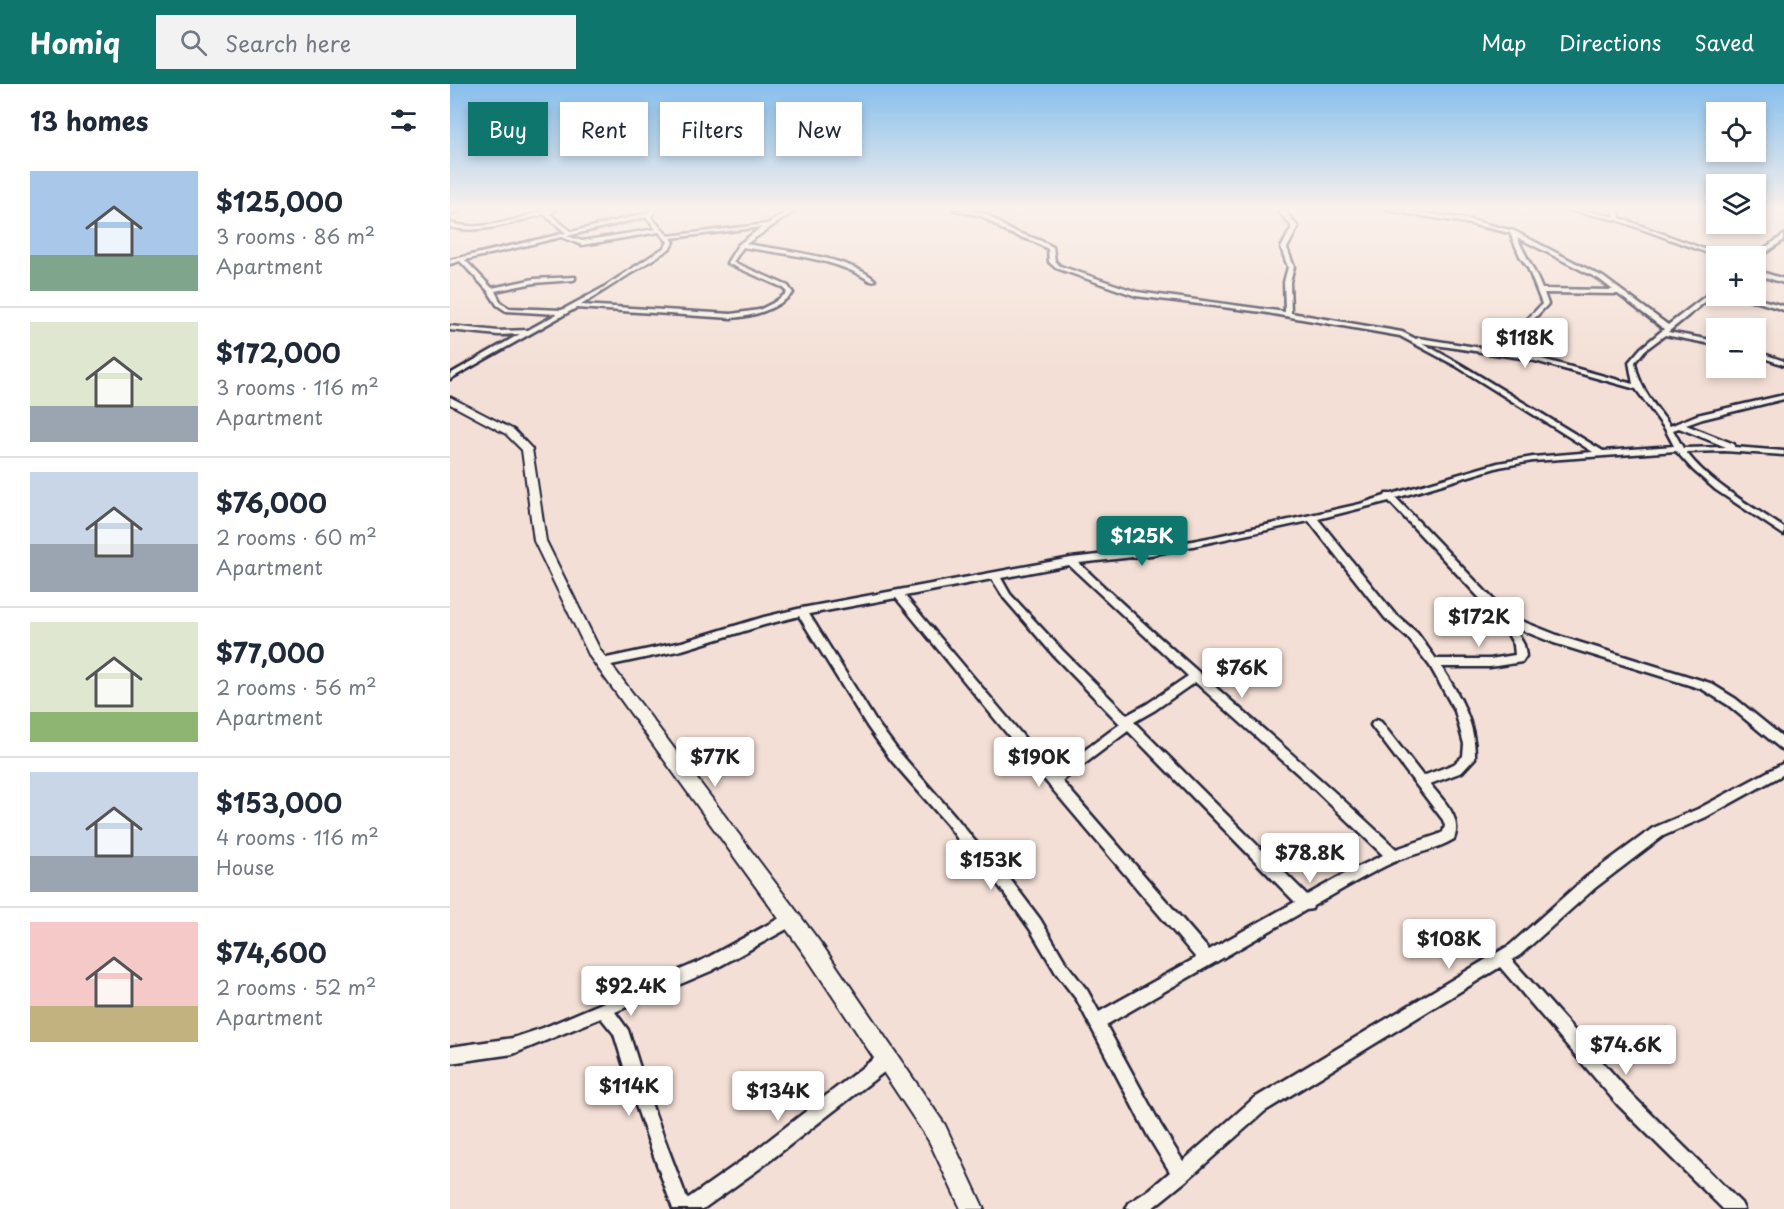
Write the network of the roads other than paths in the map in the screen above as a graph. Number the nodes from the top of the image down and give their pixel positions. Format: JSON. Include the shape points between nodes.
{"nodes":[{"id":1,"x":464,"y":262,"type":"edge"},
{"id":2,"x":644,"y":262,"type":"edge"},
{"id":3,"x":731,"y":262,"type":"edge"},
{"id":4,"x":825,"y":262,"type":"edge"},
{"id":5,"x":1053,"y":262,"type":"edge"},
{"id":6,"x":1289,"y":262,"type":"edge"},
{"id":7,"x":1528,"y":262,"type":"edge"},
{"id":8,"x":1571,"y":262,"type":"edge"},
{"id":9,"x":1766,"y":275,"type":"edge"},
{"id":10,"x":573,"y":278,"type":"dead end"},
{"id":11,"x":872,"y":280,"type":"dead end"},
{"id":12,"x":1784,"y":281,"type":"edge"},
{"id":13,"x":491,"y":290,"type":"junction"},
{"id":14,"x":1541,"y":291,"type":"junction"},
{"id":15,"x":1620,"y":292,"type":"junction"},
{"id":16,"x":1706,"y":298,"type":"edge"},
{"id":17,"x":1766,"y":303,"type":"edge"},
{"id":18,"x":574,"y":306,"type":"junction"},
{"id":19,"x":1784,"y":308,"type":"edge"},
{"id":20,"x":563,"y":312,"type":"junction"},
{"id":21,"x":1288,"y":315,"type":"junction"},
{"id":22,"x":450,"y":328,"type":"edge"},
{"id":23,"x":1667,"y":331,"type":"junction"},
{"id":24,"x":531,"y":332,"type":"junction"},
{"id":25,"x":1416,"y":340,"type":"junction"},
{"id":26,"x":1706,"y":341,"type":"edge"},
{"id":27,"x":1511,"y":353,"type":"junction"},
{"id":28,"x":1766,"y":357,"type":"edge"},
{"id":29,"x":1784,"y":363,"type":"edge"},
{"id":30,"x":450,"y":377,"type":"edge"},
{"id":31,"x":1636,"y":387,"type":"junction"},
{"id":32,"x":1784,"y":397,"type":"edge"},
{"id":33,"x":450,"y":400,"type":"edge"},
{"id":34,"x":1679,"y":425,"type":"junction"},
{"id":35,"x":1669,"y":429,"type":"junction"},
{"id":36,"x":1679,"y":449,"type":"junction"},
{"id":37,"x":1740,"y":451,"type":"junction"},
{"id":38,"x":1600,"y":453,"type":"junction"},
{"id":39,"x":1784,"y":453,"type":"edge"},
{"id":40,"x":1389,"y":496,"type":"junction"},
{"id":41,"x":1312,"y":518,"type":"junction"},
{"id":42,"x":1784,"y":532,"type":"edge"},
{"id":43,"x":1071,"y":561,"type":"junction"},
{"id":44,"x":995,"y":576,"type":"junction"},
{"id":45,"x":898,"y":594,"type":"junction"},
{"id":46,"x":802,"y":612,"type":"junction"},
{"id":47,"x":1505,"y":619,"type":"junction"},
{"id":48,"x":602,"y":663,"type":"junction"},
{"id":49,"x":1432,"y":663,"type":"junction"},
{"id":50,"x":1195,"y":676,"type":"junction"},
{"id":51,"x":1126,"y":723,"type":"junction"},
{"id":52,"x":1377,"y":725,"type":"dead end"},
{"id":53,"x":1784,"y":745,"type":"edge"},
{"id":54,"x":1784,"y":768,"type":"edge"},
{"id":55,"x":1053,"y":781,"type":"junction"},
{"id":56,"x":1420,"y":782,"type":"junction"},
{"id":57,"x":1394,"y":856,"type":"junction"},
{"id":58,"x":1307,"y":904,"type":"junction"},
{"id":59,"x":791,"y":919,"type":"junction"},
{"id":60,"x":1501,"y":958,"type":"junction"},
{"id":61,"x":1207,"y":959,"type":"junction"},
{"id":62,"x":604,"y":1010,"type":"junction"},
{"id":63,"x":1097,"y":1022,"type":"junction"},
{"id":64,"x":452,"y":1056,"type":"edge"},
{"id":65,"x":887,"y":1059,"type":"junction"},
{"id":66,"x":1181,"y":1174,"type":"junction"},
{"id":67,"x":682,"y":1209,"type":"edge"},
{"id":68,"x":687,"y":1209,"type":"edge"},
{"id":69,"x":972,"y":1209,"type":"edge"},
{"id":70,"x":1135,"y":1209,"type":"edge"},
{"id":71,"x":1735,"y":1209,"type":"edge"}],
"edges":[{"from":1,"to":13,"type":"street"},
{"from":2,"to":18,"type":"street"},
{"from":3,"to":18,"type":"street","via":[[786,287],[790,293],[759,310],[728,318]]},
{"from":4,"to":11,"type":"street","via":[[867,274]]},
{"from":5,"to":21,"type":"street","via":[[1122,290]]},
{"from":6,"to":21,"type":"street"},
{"from":7,"to":14,"type":"street"},
{"from":8,"to":15,"type":"street"},
{"from":9,"to":12,"type":"street"},
{"from":10,"to":13,"type":"street"},
{"from":13,"to":20,"type":"street","via":[[508,310]]},
{"from":14,"to":15,"type":"street"},
{"from":14,"to":27,"type":"street","via":[[1545,304],[1508,340]]},
{"from":15,"to":23,"type":"street"},
{"from":16,"to":23,"type":"street"},
{"from":17,"to":19,"type":"street"},
{"from":18,"to":20,"type":"street"},
{"from":20,"to":24,"type":"street"},
{"from":21,"to":25,"type":"street","via":[[1387,331]]},
{"from":22,"to":24,"type":"street"},
{"from":23,"to":26,"type":"street"},
{"from":23,"to":31,"type":"street","via":[[1632,362]]},
{"from":24,"to":30,"type":"street"},
{"from":25,"to":27,"type":"street"},
{"from":25,"to":38,"type":"street"},
{"from":27,"to":31,"type":"street"},
{"from":28,"to":29,"type":"street"},
{"from":31,"to":35,"type":"street"},
{"from":32,"to":34,"type":"street"},
{"from":33,"to":48,"type":"main road","via":[[510,432],[527,449],[540,542]]},
{"from":34,"to":35,"type":"street"},
{"from":34,"to":37,"type":"street"},
{"from":35,"to":36,"type":"street"},
{"from":36,"to":37,"type":"street"},
{"from":36,"to":38,"type":"street"},
{"from":36,"to":42,"type":"street","via":[[1705,475]]},
{"from":37,"to":39,"type":"street"},
{"from":38,"to":40,"type":"street","via":[[1498,465]]},
{"from":40,"to":41,"type":"street"},
{"from":40,"to":47,"type":"street"},
{"from":41,"to":43,"type":"street","via":[[1169,549]]},
{"from":41,"to":49,"type":"street","via":[[1395,621],[1412,634]]},
{"from":43,"to":44,"type":"street"},
{"from":43,"to":50,"type":"street"},
{"from":44,"to":45,"type":"street"},
{"from":44,"to":51,"type":"street","via":[[1007,596]]},
{"from":45,"to":46,"type":"street"},
{"from":45,"to":55,"type":"street"},
{"from":46,"to":48,"type":"street","via":[[682,646]]},
{"from":46,"to":63,"type":"street","via":[[895,756],[996,871]]},
{"from":47,"to":49,"type":"street","via":[[1519,645],[1518,659]]},
{"from":47,"to":53,"type":"street","via":[[1558,640],[1706,686]]},
{"from":48,"to":59,"type":"main road"},
{"from":49,"to":56,"type":"street","via":[[1463,718],[1471,749],[1465,763]]},
{"from":50,"to":51,"type":"street"},
{"from":50,"to":57,"type":"street","via":[[1350,812]]},
{"from":51,"to":55,"type":"street"},
{"from":51,"to":58,"type":"street"},
{"from":52,"to":56,"type":"street"},
{"from":54,"to":60,"type":"street","via":[[1658,832]]},
{"from":55,"to":61,"type":"street"},
{"from":56,"to":57,"type":"street","via":[[1448,818],[1449,835]]},
{"from":57,"to":58,"type":"street"},
{"from":58,"to":61,"type":"street"},
{"from":59,"to":62,"type":"street","via":[[706,966]]},
{"from":59,"to":65,"type":"main road"},
{"from":60,"to":66,"type":"street","via":[[1259,1105]]},
{"from":60,"to":71,"type":"street","via":[[1624,1099]]},
{"from":61,"to":63,"type":"street"},
{"from":62,"to":64,"type":"street","via":[[513,1046]]},
{"from":62,"to":67,"type":"street","via":[[620,1030]]},
{"from":63,"to":66,"type":"street"},
{"from":65,"to":68,"type":"street"},
{"from":65,"to":69,"type":"main road","via":[[936,1133]]},
{"from":66,"to":70,"type":"street"}]}
